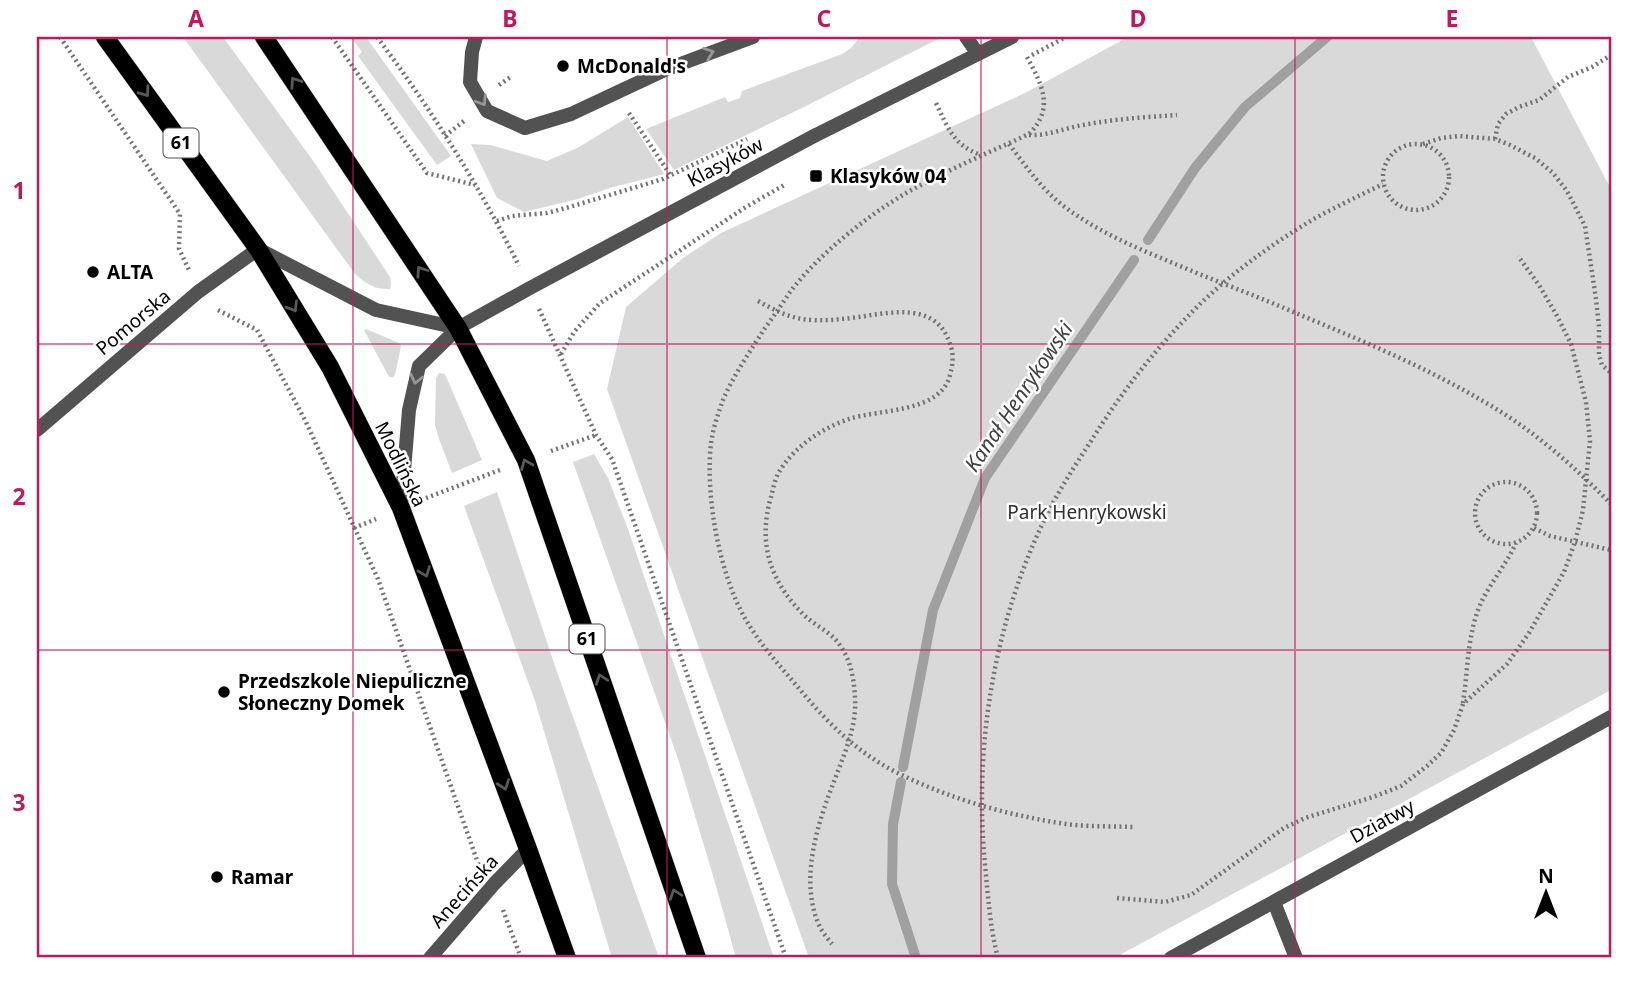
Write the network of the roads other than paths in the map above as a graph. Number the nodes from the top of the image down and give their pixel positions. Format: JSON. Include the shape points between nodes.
{"nodes":[{"id":1,"x":105,"y":37,"type":"edge"},
{"id":2,"x":264,"y":37,"type":"edge"},
{"id":3,"x":476,"y":37,"type":"edge"},
{"id":4,"x":753,"y":37,"type":"edge"},
{"id":5,"x":966,"y":37,"type":"edge"},
{"id":6,"x":1012,"y":37,"type":"edge"},
{"id":7,"x":978,"y":54,"type":"junction"},
{"id":8,"x":258,"y":248,"type":"junction"},
{"id":9,"x":458,"y":328,"type":"junction"},
{"id":10,"x":37,"y":430,"type":"edge"},
{"id":11,"x":401,"y":508,"type":"junction"},
{"id":12,"x":1611,"y":717,"type":"edge"},
{"id":13,"x":528,"y":849,"type":"junction"},
{"id":14,"x":1274,"y":902,"type":"junction"},
{"id":15,"x":430,"y":958,"type":"edge"},
{"id":16,"x":567,"y":958,"type":"edge"},
{"id":17,"x":697,"y":958,"type":"edge"},
{"id":18,"x":1171,"y":958,"type":"edge"},
{"id":19,"x":1296,"y":958,"type":"edge"}],
"edges":[{"from":1,"to":8,"type":"main road","name":"Modlińska","number":"61","one_way":true},
{"from":9,"to":2,"type":"main road","number":"61","one_way":true},
{"from":3,"to":4,"type":"street","one_way":true,"via":[[470,82],[487,111],[525,128],[571,114],[667,69]]},
{"from":5,"to":7,"type":"street"},
{"from":6,"to":7,"type":"street","name":"Klasyków"},
{"from":7,"to":9,"type":"street","name":"Klasyków","via":[[814,136]]},
{"from":8,"to":9,"type":"street","via":[[376,310]]},
{"from":8,"to":10,"type":"street","name":"Pomorska","via":[[198,292]]},
{"from":8,"to":11,"type":"main road","name":"Modlińska","number":"61","one_way":true,"via":[[330,367]]},
{"from":9,"to":11,"type":"street","name":"Klasyków","one_way":true,"via":[[419,366],[408,410]]},
{"from":17,"to":9,"type":"main road","number":"61","one_way":true,"via":[[526,460]]},
{"from":11,"to":13,"type":"main road","name":"Modlińska","number":"61","one_way":true},
{"from":12,"to":14,"type":"street","name":"Dziatwy"},
{"from":13,"to":15,"type":"street","name":"Anecińska"},
{"from":13,"to":16,"type":"main road","name":"Modlińska","number":"61"},
{"from":14,"to":18,"type":"street","name":"Dziatwy"},
{"from":14,"to":19,"type":"street"}]}
